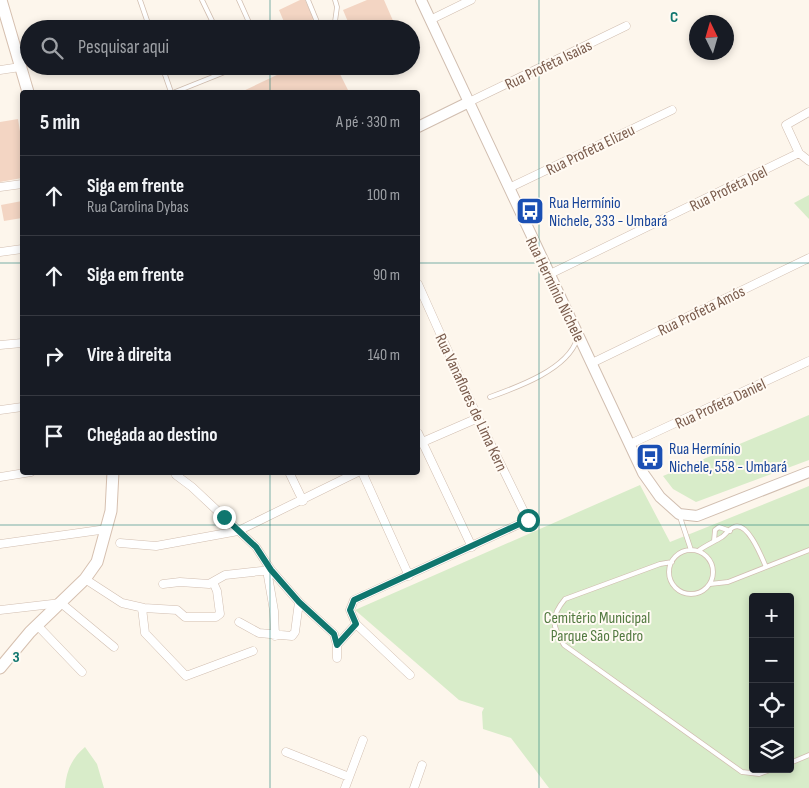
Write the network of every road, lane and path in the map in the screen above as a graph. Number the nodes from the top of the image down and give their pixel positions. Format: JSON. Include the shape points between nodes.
{"nodes":[{"id":1,"x":1,"y":0,"type":"edge"},
{"id":2,"x":140,"y":0,"type":"edge"},
{"id":3,"x":202,"y":0,"type":"edge"},
{"id":4,"x":239,"y":0,"type":"edge"},
{"id":5,"x":308,"y":0,"type":"edge"},
{"id":6,"x":335,"y":0,"type":"edge"},
{"id":7,"x":421,"y":0,"type":"edge"},
{"id":8,"x":470,"y":0,"type":"edge"},
{"id":9,"x":147,"y":20,"type":"edge"},
{"id":10,"x":212,"y":20,"type":"edge"},
{"id":11,"x":248,"y":20,"type":"edge"},
{"id":12,"x":316,"y":20,"type":"edge"},
{"id":13,"x":335,"y":20,"type":"edge"},
{"id":14,"x":430,"y":20,"type":"junction"},
{"id":15,"x":626,"y":26,"type":"dead end"},
{"id":16,"x":20,"y":67,"type":"joint"},
{"id":17,"x":0,"y":70,"type":"edge"},
{"id":18,"x":23,"y":75,"type":"edge"},
{"id":19,"x":165,"y":75,"type":"edge"},
{"id":20,"x":216,"y":75,"type":"edge"},
{"id":21,"x":27,"y":90,"type":"edge"},
{"id":22,"x":170,"y":90,"type":"edge"},
{"id":23,"x":180,"y":90,"type":"edge"},
{"id":24,"x":469,"y":102,"type":"junction"},
{"id":25,"x":672,"y":110,"type":"dead end"},
{"id":26,"x":809,"y":112,"type":"edge"},
{"id":27,"x":420,"y":125,"type":"edge"},
{"id":28,"x":799,"y":153,"type":"junction"},
{"id":29,"x":809,"y":161,"type":"edge"},
{"id":30,"x":20,"y":184,"type":"edge"},
{"id":31,"x":0,"y":187,"type":"edge"},
{"id":32,"x":509,"y":188,"type":"junction"},
{"id":33,"x":20,"y":249,"type":"edge"},
{"id":34,"x":0,"y":252,"type":"edge"},
{"id":35,"x":809,"y":258,"type":"edge"},
{"id":36,"x":548,"y":275,"type":"junction"},
{"id":37,"x":420,"y":288,"type":"edge"},
{"id":38,"x":579,"y":335,"type":"junction"},
{"id":39,"x":20,"y":342,"type":"edge"},
{"id":40,"x":0,"y":345,"type":"edge"},
{"id":41,"x":809,"y":361,"type":"edge"},
{"id":42,"x":592,"y":363,"type":"junction"},
{"id":43,"x":490,"y":397,"type":"dead end"},
{"id":44,"x":20,"y":407,"type":"edge"},
{"id":45,"x":0,"y":410,"type":"edge"},
{"id":46,"x":478,"y":418,"type":"junction"},
{"id":47,"x":420,"y":444,"type":"edge"},
{"id":48,"x":630,"y":444,"type":"junction"},
{"id":49,"x":809,"y":472,"type":"edge"},
{"id":50,"x":20,"y":474,"type":"edge"},
{"id":51,"x":113,"y":475,"type":"edge"},
{"id":52,"x":290,"y":475,"type":"edge"},
{"id":53,"x":354,"y":475,"type":"edge"},
{"id":54,"x":361,"y":475,"type":"edge"},
{"id":55,"x":0,"y":477,"type":"edge"},
{"id":56,"x":176,"y":477,"type":"edge"},
{"id":57,"x":303,"y":501,"type":"junction"},
{"id":58,"x":679,"y":514,"type":"junction"},
{"id":59,"x":107,"y":530,"type":"junction"},
{"id":60,"x":238,"y":530,"type":"junction"},
{"id":61,"x":730,"y":531,"type":"junction"},
{"id":62,"x":714,"y":541,"type":"junction"},
{"id":63,"x":0,"y":544,"type":"edge"},
{"id":64,"x":120,"y":544,"type":"dead end"},
{"id":65,"x":472,"y":547,"type":"junction"},
{"id":66,"x":691,"y":550,"type":"junction"},
{"id":67,"x":809,"y":550,"type":"edge"},
{"id":68,"x":698,"y":551,"type":"junction"},
{"id":69,"x":672,"y":562,"type":"junction"},
{"id":70,"x":766,"y":567,"type":"junction"},
{"id":71,"x":269,"y":570,"type":"junction"},
{"id":72,"x":409,"y":576,"type":"junction"},
{"id":73,"x":84,"y":580,"type":"junction"},
{"id":74,"x":213,"y":582,"type":"junction"},
{"id":75,"x":163,"y":584,"type":"dead end"},
{"id":76,"x":710,"y":584,"type":"junction"},
{"id":77,"x":299,"y":602,"type":"junction"},
{"id":78,"x":61,"y":603,"type":"junction"},
{"id":79,"x":142,"y":608,"type":"junction"},
{"id":80,"x":0,"y":610,"type":"edge"},
{"id":81,"x":239,"y":622,"type":"dead end"},
{"id":82,"x":356,"y":624,"type":"junction"},
{"id":83,"x":38,"y":625,"type":"junction"},
{"id":84,"x":275,"y":636,"type":"junction"},
{"id":85,"x":337,"y":645,"type":"junction"},
{"id":86,"x":114,"y":646,"type":"dead end"},
{"id":87,"x":253,"y":650,"type":"dead end"},
{"id":88,"x":336,"y":658,"type":"dead end"},
{"id":89,"x":0,"y":668,"type":"edge"},
{"id":90,"x":82,"y":672,"type":"dead end"},
{"id":91,"x":410,"y":675,"type":"dead end"},
{"id":92,"x":363,"y":740,"type":"dead end"},
{"id":93,"x":286,"y":752,"type":"dead end"},
{"id":94,"x":809,"y":755,"type":"edge"},
{"id":95,"x":794,"y":761,"type":"edge"},
{"id":96,"x":422,"y":765,"type":"dead end"},
{"id":97,"x":749,"y":773,"type":"edge"},
{"id":98,"x":349,"y":777,"type":"junction"},
{"id":99,"x":346,"y":788,"type":"edge"},
{"id":100,"x":414,"y":788,"type":"edge"}],
"edges":[{"from":1,"to":16,"type":"main road"},
{"from":2,"to":9,"type":"lane"},
{"from":3,"to":10,"type":"lane"},
{"from":4,"to":11,"type":"lane"},
{"from":5,"to":12,"type":"lane"},
{"from":6,"to":13,"type":"lane"},
{"from":7,"to":14,"type":"street","name":"Rua Hermínio Nichele"},
{"from":8,"to":14,"type":"street"},
{"from":14,"to":24,"type":"street","name":"Rua Hermínio Nichele"},
{"from":15,"to":24,"type":"street","name":"Rua Profeta Isaías"},
{"from":16,"to":17,"type":"street"},
{"from":18,"to":21,"type":"main road"},
{"from":19,"to":22,"type":"lane"},
{"from":20,"to":23,"type":"lane"},
{"from":24,"to":27,"type":"street"},
{"from":24,"to":32,"type":"street","name":"Rua Hermínio Nichele"},
{"from":25,"to":32,"type":"street","name":"Rua Profeta Elizeu"},
{"from":26,"to":28,"type":"street","via":[[786,125]]},
{"from":28,"to":29,"type":"street"},
{"from":28,"to":36,"type":"street","name":"Rua Profeta Joel"},
{"from":30,"to":31,"type":"street"},
{"from":32,"to":36,"type":"street","name":"Rua Hermínio Nichele"},
{"from":33,"to":34,"type":"street"},
{"from":35,"to":42,"type":"street","name":"Rua Profeta Amós"},
{"from":36,"to":38,"type":"street","name":"Rua Hermínio Nichele"},
{"from":37,"to":46,"type":"street","name":"Rua Vanaflores de Lima Kern"},
{"from":38,"to":42,"type":"street","name":"Rua Hermínio Nichele"},
{"from":38,"to":43,"type":"lane","via":[[568,357],[517,387]]},
{"from":39,"to":40,"type":"street"},
{"from":41,"to":48,"type":"street","name":"Rua Profeta Daniel"},
{"from":42,"to":48,"type":"street","name":"Rua Hermínio Nichele"},
{"from":44,"to":45,"type":"street"},
{"from":46,"to":47,"type":"street"},
{"from":46,"to":65,"type":"street","name":"Rua Vanaflores de Lima Kern","via":[[528,520]]},
{"from":47,"to":65,"type":"street"},
{"from":48,"to":58,"type":"street","name":"Rua Hermínio Nichele","via":[[643,473],[660,497]]},
{"from":49,"to":58,"type":"street","via":[[698,516]]},
{"from":50,"to":55,"type":"street"},
{"from":51,"to":59,"type":"main road","via":[[112,512]]},
{"from":52,"to":57,"type":"street"},
{"from":53,"to":57,"type":"street"},
{"from":54,"to":72,"type":"street"},
{"from":56,"to":60,"type":"street","via":[[192,487]]},
{"from":57,"to":60,"type":"street"},
{"from":58,"to":66,"type":"lane"},
{"from":59,"to":63,"type":"street"},
{"from":59,"to":73,"type":"main road","via":[[97,562]]},
{"from":60,"to":64,"type":"street","via":[[156,546]]},
{"from":60,"to":71,"type":"street","via":[[256,547]]},
{"from":61,"to":62,"type":"lane"},
{"from":61,"to":62,"type":"lane","via":[[719,527],[714,530]]},
{"from":61,"to":70,"type":"lane","via":[[738,526],[746,531]]},
{"from":62,"to":68,"type":"lane"},
{"from":65,"to":72,"type":"street"},
{"from":66,"to":68,"type":"lane"},
{"from":66,"to":69,"type":"lane","via":[[680,553]]},
{"from":67,"to":70,"type":"lane"},
{"from":68,"to":76,"type":"lane","via":[[706,555],[712,564]]},
{"from":69,"to":76,"type":"lane","via":[[670,576],[678,589],[698,592]]},
{"from":69,"to":97,"type":"lane","via":[[565,599],[555,611],[554,629],[564,645],[742,772]]},
{"from":70,"to":76,"type":"lane","via":[[728,582]]},
{"from":71,"to":74,"type":"street","via":[[225,575]]},
{"from":71,"to":77,"type":"street"},
{"from":71,"to":84,"type":"street"},
{"from":72,"to":82,"type":"street","via":[[354,600],[350,610]]},
{"from":73,"to":78,"type":"main road"},
{"from":73,"to":79,"type":"street","via":[[122,603]]},
{"from":74,"to":75,"type":"street"},
{"from":74,"to":79,"type":"street","via":[[220,614],[216,617],[191,618],[177,610]]},
{"from":77,"to":84,"type":"street","via":[[295,632],[292,636]]},
{"from":77,"to":85,"type":"street","via":[[329,628]]},
{"from":78,"to":80,"type":"street"},
{"from":78,"to":83,"type":"main road"},
{"from":78,"to":86,"type":"street"},
{"from":79,"to":87,"type":"street","via":[[144,633],[186,676]]},
{"from":81,"to":84,"type":"street","via":[[258,633]]},
{"from":82,"to":85,"type":"street"},
{"from":82,"to":91,"type":"street"},
{"from":83,"to":89,"type":"main road"},
{"from":83,"to":90,"type":"street"},
{"from":85,"to":88,"type":"street"},
{"from":92,"to":98,"type":"street"},
{"from":93,"to":98,"type":"street"},
{"from":94,"to":95,"type":"lane"},
{"from":96,"to":100,"type":"street"},
{"from":98,"to":99,"type":"street"}]}
